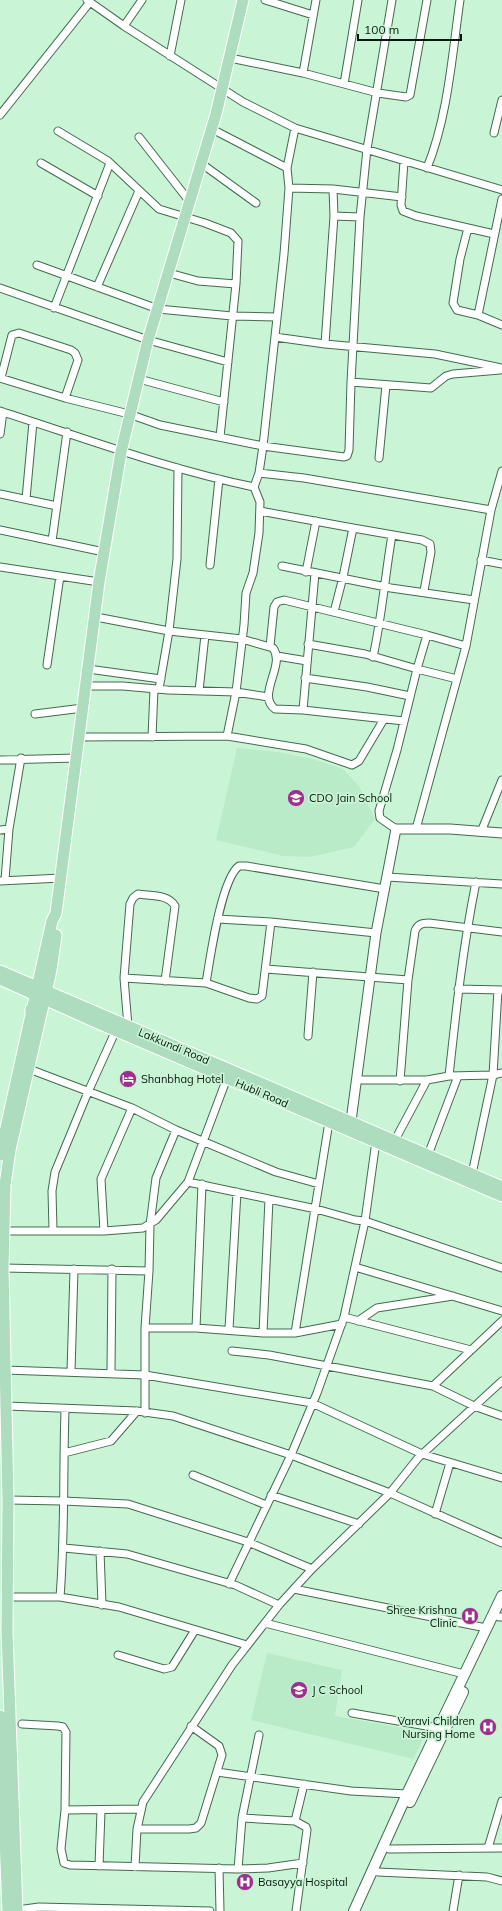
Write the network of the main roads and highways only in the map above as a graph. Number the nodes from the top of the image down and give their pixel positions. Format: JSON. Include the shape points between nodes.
{"nodes":[{"id":1,"x":243,"y":0,"type":"edge"},
{"id":2,"x":47,"y":968,"type":"junction"},
{"id":3,"x":0,"y":971,"type":"edge"},
{"id":4,"x":0,"y":979,"type":"edge"},
{"id":5,"x":16,"y":982,"type":"junction"},
{"id":6,"x":41,"y":993,"type":"junction"},
{"id":7,"x":63,"y":1002,"type":"junction"},
{"id":8,"x":36,"y":1017,"type":"junction"},
{"id":9,"x":0,"y":1155,"type":"edge"},
{"id":10,"x":502,"y":1187,"type":"edge"},
{"id":11,"x":502,"y":1196,"type":"edge"},
{"id":12,"x":502,"y":1596,"type":"edge"},
{"id":13,"x":501,"y":1615,"type":"edge"},
{"id":14,"x":0,"y":1716,"type":"edge"},
{"id":15,"x":1,"y":1804,"type":"edge"},
{"id":16,"x":14,"y":1911,"type":"edge"},
{"id":17,"x":354,"y":1911,"type":"edge"},
{"id":18,"x":360,"y":1911,"type":"edge"}],
"edges":[{"from":1,"to":2,"type":"main road","via":[[212,129],[148,340],[121,452],[99,582]]},
{"from":2,"to":5,"type":"main road","via":[[35,976]]},
{"from":2,"to":6,"type":"main road"},
{"from":2,"to":7,"type":"main road"},
{"from":3,"to":5,"type":"main road"},
{"from":4,"to":5,"type":"main road","name":"Hubli Road"},
{"from":5,"to":6,"type":"main road","name":"Hubli Road"},
{"from":5,"to":8,"type":"main road"},
{"from":6,"to":7,"type":"main road","name":"Hubli Road"},
{"from":6,"to":8,"type":"main road"},
{"from":7,"to":8,"type":"main road"},
{"from":7,"to":10,"type":"main road","name":"Lakkundi Road","via":[[128,1026]]},
{"from":7,"to":11,"type":"main road","name":"Hubli Road","via":[[116,1030]]},
{"from":8,"to":9,"type":"main road"},
{"from":8,"to":16,"type":"main road","via":[[29,1069],[7,1166],[3,1268]]},
{"from":12,"to":17,"type":"main road"},
{"from":13,"to":18,"type":"main road"},
{"from":14,"to":15,"type":"main road"},
{"from":15,"to":16,"type":"main road"}]}
